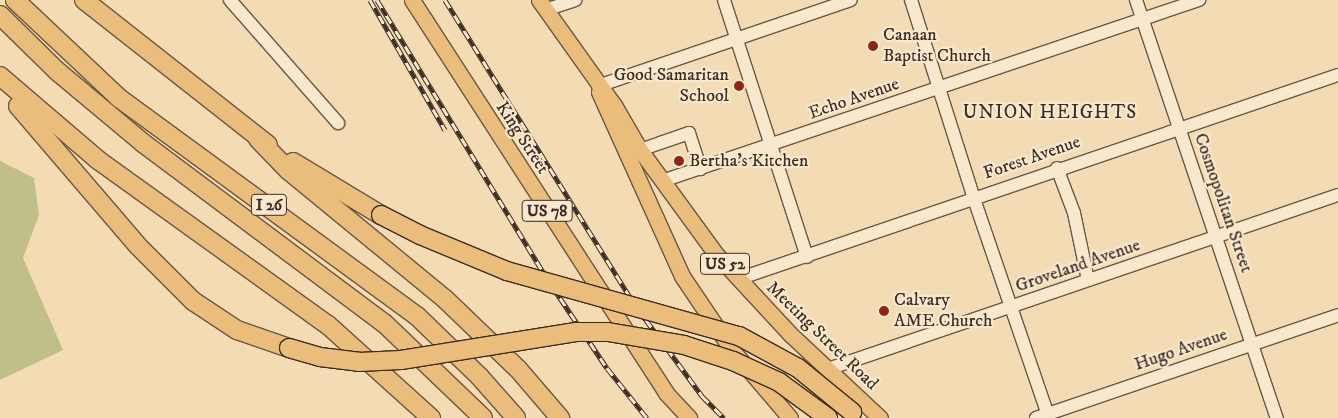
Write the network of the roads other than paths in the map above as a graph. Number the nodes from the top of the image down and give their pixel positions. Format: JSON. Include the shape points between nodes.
{"nodes":[{"id":1,"x":15,"y":0,"type":"edge"},
{"id":2,"x":84,"y":0,"type":"edge"},
{"id":3,"x":230,"y":0,"type":"edge"},
{"id":4,"x":412,"y":0,"type":"edge"},
{"id":5,"x":575,"y":0,"type":"edge"},
{"id":6,"x":724,"y":0,"type":"edge"},
{"id":7,"x":851,"y":0,"type":"edge"},
{"id":8,"x":911,"y":0,"type":"edge"},
{"id":9,"x":1136,"y":0,"type":"edge"},
{"id":10,"x":1199,"y":0,"type":"edge"},
{"id":11,"x":542,"y":5,"type":"edge"},
{"id":12,"x":0,"y":15,"type":"edge"},
{"id":13,"x":1143,"y":18,"type":"junction"},
{"id":14,"x":737,"y":38,"type":"junction"},
{"id":15,"x":1338,"y":75,"type":"edge"},
{"id":16,"x":0,"y":76,"type":"edge"},
{"id":17,"x":0,"y":85,"type":"edge"},
{"id":18,"x":598,"y":86,"type":"junction"},
{"id":19,"x":939,"y":89,"type":"junction"},
{"id":20,"x":338,"y":123,"type":"dead end"},
{"id":21,"x":1179,"y":127,"type":"junction"},
{"id":22,"x":258,"y":139,"type":"junction"},
{"id":23,"x":771,"y":146,"type":"junction"},
{"id":24,"x":640,"y":150,"type":"junction"},
{"id":25,"x":1057,"y":168,"type":"junction"},
{"id":26,"x":701,"y":169,"type":"junction"},
{"id":27,"x":662,"y":181,"type":"junction"},
{"id":28,"x":1338,"y":194,"type":"edge"},
{"id":29,"x":973,"y":196,"type":"junction"},
{"id":30,"x":1216,"y":238,"type":"junction"},
{"id":31,"x":807,"y":257,"type":"junction"},
{"id":32,"x":738,"y":279,"type":"junction"},
{"id":33,"x":1088,"y":280,"type":"junction"},
{"id":34,"x":1011,"y":307,"type":"junction"},
{"id":35,"x":1338,"y":315,"type":"edge"},
{"id":36,"x":1253,"y":344,"type":"junction"},
{"id":37,"x":828,"y":369,"type":"junction"},
{"id":38,"x":855,"y":415,"type":"edge"},
{"id":39,"x":1044,"y":417,"type":"edge"},
{"id":40,"x":431,"y":418,"type":"edge"},
{"id":41,"x":483,"y":418,"type":"edge"},
{"id":42,"x":516,"y":418,"type":"edge"},
{"id":43,"x":560,"y":418,"type":"edge"},
{"id":44,"x":689,"y":418,"type":"edge"},
{"id":45,"x":790,"y":418,"type":"edge"},
{"id":46,"x":828,"y":418,"type":"edge"},
{"id":47,"x":880,"y":418,"type":"edge"},
{"id":48,"x":1277,"y":418,"type":"edge"}],
"edges":[{"from":1,"to":42,"type":"highway","number":"I 26","via":[[119,98],[417,316],[479,376]]},
{"from":2,"to":22,"type":"highway"},
{"from":3,"to":20,"type":"street"},
{"from":4,"to":44,"type":"main road","name":"King Street","number":"US 78","via":[[666,394]]},
{"from":5,"to":11,"type":"street"},
{"from":6,"to":14,"type":"street"},
{"from":7,"to":14,"type":"street"},
{"from":8,"to":19,"type":"street"},
{"from":9,"to":13,"type":"street","name":"Cosmopolitan Street"},
{"from":10,"to":13,"type":"street","name":"Echo Avenue"},
{"from":11,"to":18,"type":"main road","name":"Meeting Street Road","number":"US 52"},
{"from":12,"to":41,"type":"highway","number":"I 26","via":[[30,47],[143,143],[384,322]]},
{"from":13,"to":19,"type":"street","name":"Echo Avenue"},
{"from":13,"to":21,"type":"street","name":"Cosmopolitan Street"},
{"from":14,"to":18,"type":"street"},
{"from":14,"to":23,"type":"street"},
{"from":15,"to":21,"type":"street","name":"Forest Avenue"},
{"from":16,"to":40,"type":"highway","via":[[98,160],[328,326]]},
{"from":17,"to":46,"type":"highway","bridge":true,"via":[[138,246],[193,301],[237,330],[320,357],[359,362],[401,360],[576,332],[618,334],[684,345],[755,369],[795,392]]},
{"from":18,"to":24,"type":"main road","name":"Meeting Street Road","number":"US 52","via":[[614,105]]},
{"from":18,"to":45,"type":"main road","name":"Meeting Street Road","number":"US 52","via":[[603,107],[682,276],[732,350]]},
{"from":19,"to":23,"type":"street","name":"Echo Avenue"},
{"from":19,"to":29,"type":"street"},
{"from":21,"to":25,"type":"street","name":"Forest Avenue"},
{"from":21,"to":30,"type":"street","name":"Cosmopolitan Street"},
{"from":22,"to":38,"type":"highway","bridge":true,"via":[[381,215],[507,271],[739,336],[793,364]]},
{"from":22,"to":43,"type":"highway","via":[[288,170],[445,300],[518,369]]},
{"from":23,"to":26,"type":"street","name":"Echo Avenue"},
{"from":23,"to":31,"type":"street"},
{"from":24,"to":26,"type":"street","via":[[689,133]]},
{"from":24,"to":27,"type":"main road","name":"Meeting Street Road","number":"US 52"},
{"from":25,"to":29,"type":"street","name":"Forest Avenue"},
{"from":25,"to":33,"type":"street","via":[[1074,213]]},
{"from":26,"to":27,"type":"street","name":"Echo Avenue"},
{"from":27,"to":32,"type":"main road","name":"Meeting Street Road","number":"US 52"},
{"from":28,"to":30,"type":"street","name":"Groveland Avenue"},
{"from":29,"to":31,"type":"street","name":"Forest Avenue"},
{"from":29,"to":34,"type":"street"},
{"from":30,"to":33,"type":"street","name":"Groveland Avenue"},
{"from":30,"to":36,"type":"street","name":"Cosmopolitan Street"},
{"from":31,"to":32,"type":"street","name":"Forest Avenue"},
{"from":32,"to":37,"type":"main road","name":"Meeting Street Road","number":"US 52"},
{"from":33,"to":34,"type":"street","name":"Groveland Avenue"},
{"from":34,"to":37,"type":"street","name":"Groveland Avenue"},
{"from":34,"to":39,"type":"street"},
{"from":35,"to":36,"type":"street","name":"Hugo Avenue"},
{"from":36,"to":39,"type":"street","name":"Hugo Avenue"},
{"from":36,"to":48,"type":"street","name":"Cosmopolitan Street"},
{"from":37,"to":47,"type":"main road","name":"Meeting Street Road","number":"US 52"}]}
